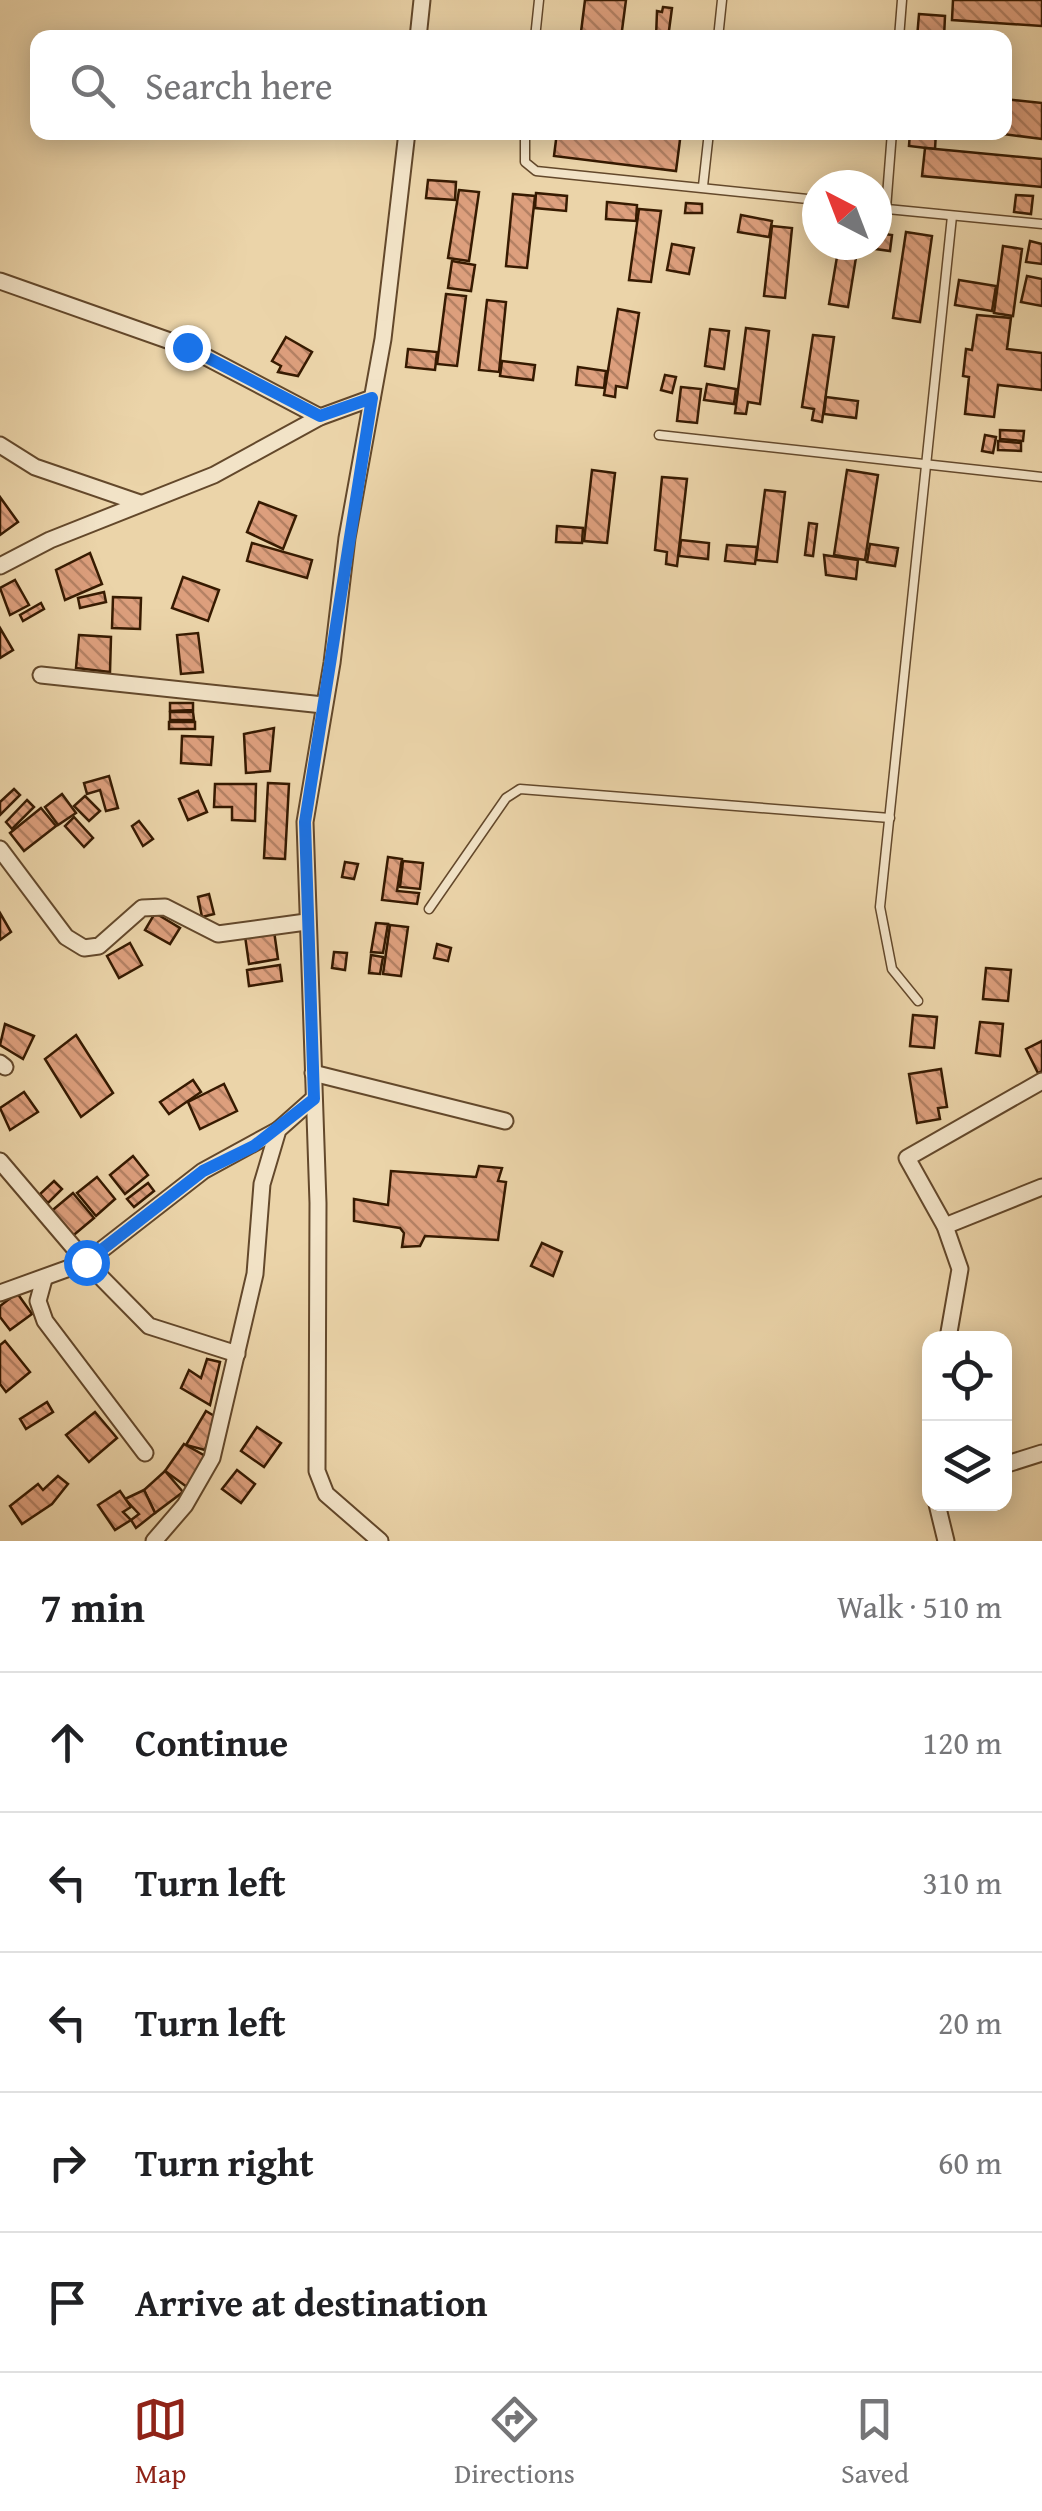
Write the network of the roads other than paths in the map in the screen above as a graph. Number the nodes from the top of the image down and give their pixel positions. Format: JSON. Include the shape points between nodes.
{"nodes":[{"id":1,"x":422,"y":0,"type":"edge"},
{"id":2,"x":539,"y":0,"type":"edge"},
{"id":3,"x":722,"y":0,"type":"edge"},
{"id":4,"x":902,"y":0,"type":"edge"},
{"id":5,"x":419,"y":30,"type":"edge"},
{"id":6,"x":536,"y":30,"type":"edge"},
{"id":7,"x":719,"y":30,"type":"edge"},
{"id":8,"x":900,"y":30,"type":"edge"},
{"id":9,"x":406,"y":140,"type":"edge"},
{"id":10,"x":525,"y":140,"type":"edge"},
{"id":11,"x":708,"y":140,"type":"edge"},
{"id":12,"x":891,"y":140,"type":"edge"},
{"id":13,"x":886,"y":170,"type":"edge"},
{"id":14,"x":703,"y":186,"type":"junction"},
{"id":15,"x":802,"y":198,"type":"edge"},
{"id":16,"x":892,"y":209,"type":"edge"},
{"id":17,"x":952,"y":216,"type":"junction"},
{"id":18,"x":1042,"y":224,"type":"edge"},
{"id":19,"x":0,"y":281,"type":"edge"},
{"id":20,"x":372,"y":398,"type":"junction"},
{"id":21,"x":320,"y":416,"type":"junction"},
{"id":22,"x":659,"y":434,"type":"dead end"},
{"id":23,"x":0,"y":445,"type":"edge"},
{"id":24,"x":927,"y":462,"type":"junction"},
{"id":25,"x":1042,"y":477,"type":"edge"},
{"id":26,"x":140,"y":503,"type":"junction"},
{"id":27,"x":0,"y":566,"type":"edge"},
{"id":28,"x":41,"y":675,"type":"dead end"},
{"id":29,"x":323,"y":705,"type":"junction"},
{"id":30,"x":890,"y":818,"type":"junction"},
{"id":31,"x":0,"y":850,"type":"edge"},
{"id":32,"x":429,"y":909,"type":"dead end"},
{"id":33,"x":306,"y":922,"type":"junction"},
{"id":34,"x":918,"y":1001,"type":"dead end"},
{"id":35,"x":313,"y":1073,"type":"junction"},
{"id":36,"x":1042,"y":1081,"type":"edge"},
{"id":37,"x":314,"y":1099,"type":"junction"},
{"id":38,"x":505,"y":1121,"type":"dead end"},
{"id":39,"x":278,"y":1130,"type":"junction"},
{"id":40,"x":0,"y":1160,"type":"edge"},
{"id":41,"x":1042,"y":1187,"type":"edge"},
{"id":42,"x":944,"y":1226,"type":"junction"},
{"id":43,"x":86,"y":1262,"type":"junction"},
{"id":44,"x":44,"y":1279,"type":"junction"},
{"id":45,"x":0,"y":1293,"type":"edge"},
{"id":46,"x":949,"y":1331,"type":"edge"},
{"id":47,"x":237,"y":1354,"type":"junction"},
{"id":48,"x":145,"y":1452,"type":"dead end"},
{"id":49,"x":1042,"y":1453,"type":"edge"},
{"id":50,"x":1012,"y":1462,"type":"edge"},
{"id":51,"x":939,"y":1511,"type":"edge"},
{"id":52,"x":154,"y":1541,"type":"edge"},
{"id":53,"x":380,"y":1541,"type":"edge"},
{"id":54,"x":946,"y":1541,"type":"edge"}],
"edges":[{"from":1,"to":5,"type":"street"},
{"from":2,"to":6,"type":"lane"},
{"from":3,"to":7,"type":"lane"},
{"from":4,"to":8,"type":"lane"},
{"from":9,"to":20,"type":"street"},
{"from":10,"to":14,"type":"lane","via":[[524,162],[536,171]]},
{"from":11,"to":14,"type":"lane"},
{"from":12,"to":13,"type":"lane"},
{"from":14,"to":15,"type":"lane"},
{"from":16,"to":17,"type":"lane"},
{"from":17,"to":18,"type":"lane"},
{"from":17,"to":24,"type":"lane"},
{"from":19,"to":21,"type":"street","via":[[187,347]]},
{"from":20,"to":21,"type":"street"},
{"from":20,"to":29,"type":"street"},
{"from":21,"to":26,"type":"street","via":[[214,475]]},
{"from":22,"to":24,"type":"lane"},
{"from":23,"to":26,"type":"street","via":[[35,467]]},
{"from":24,"to":25,"type":"lane"},
{"from":24,"to":30,"type":"lane"},
{"from":26,"to":27,"type":"street"},
{"from":28,"to":29,"type":"street"},
{"from":29,"to":33,"type":"street","via":[[305,822]]},
{"from":30,"to":32,"type":"lane","via":[[520,789],[506,798]]},
{"from":30,"to":34,"type":"lane","via":[[881,924],[892,970]]},
{"from":31,"to":33,"type":"street","via":[[66,937],[84,948],[100,946],[142,908],[165,907],[218,934]]},
{"from":33,"to":35,"type":"street"},
{"from":35,"to":37,"type":"street"},
{"from":35,"to":38,"type":"street"},
{"from":36,"to":42,"type":"street","via":[[907,1158]]},
{"from":37,"to":39,"type":"street"},
{"from":37,"to":53,"type":"street","via":[[318,1471],[326,1494]]},
{"from":39,"to":43,"type":"street","via":[[203,1171]]},
{"from":39,"to":47,"type":"street","via":[[262,1184],[254,1274]]},
{"from":40,"to":43,"type":"street"},
{"from":41,"to":42,"type":"street"},
{"from":42,"to":46,"type":"street","via":[[960,1270]]},
{"from":43,"to":44,"type":"street"},
{"from":43,"to":47,"type":"street","via":[[156,1331]]},
{"from":44,"to":45,"type":"street"},
{"from":44,"to":48,"type":"street","via":[[38,1301],[45,1320]]},
{"from":47,"to":52,"type":"street","via":[[212,1458]]},
{"from":49,"to":50,"type":"street"},
{"from":51,"to":54,"type":"street"}]}
